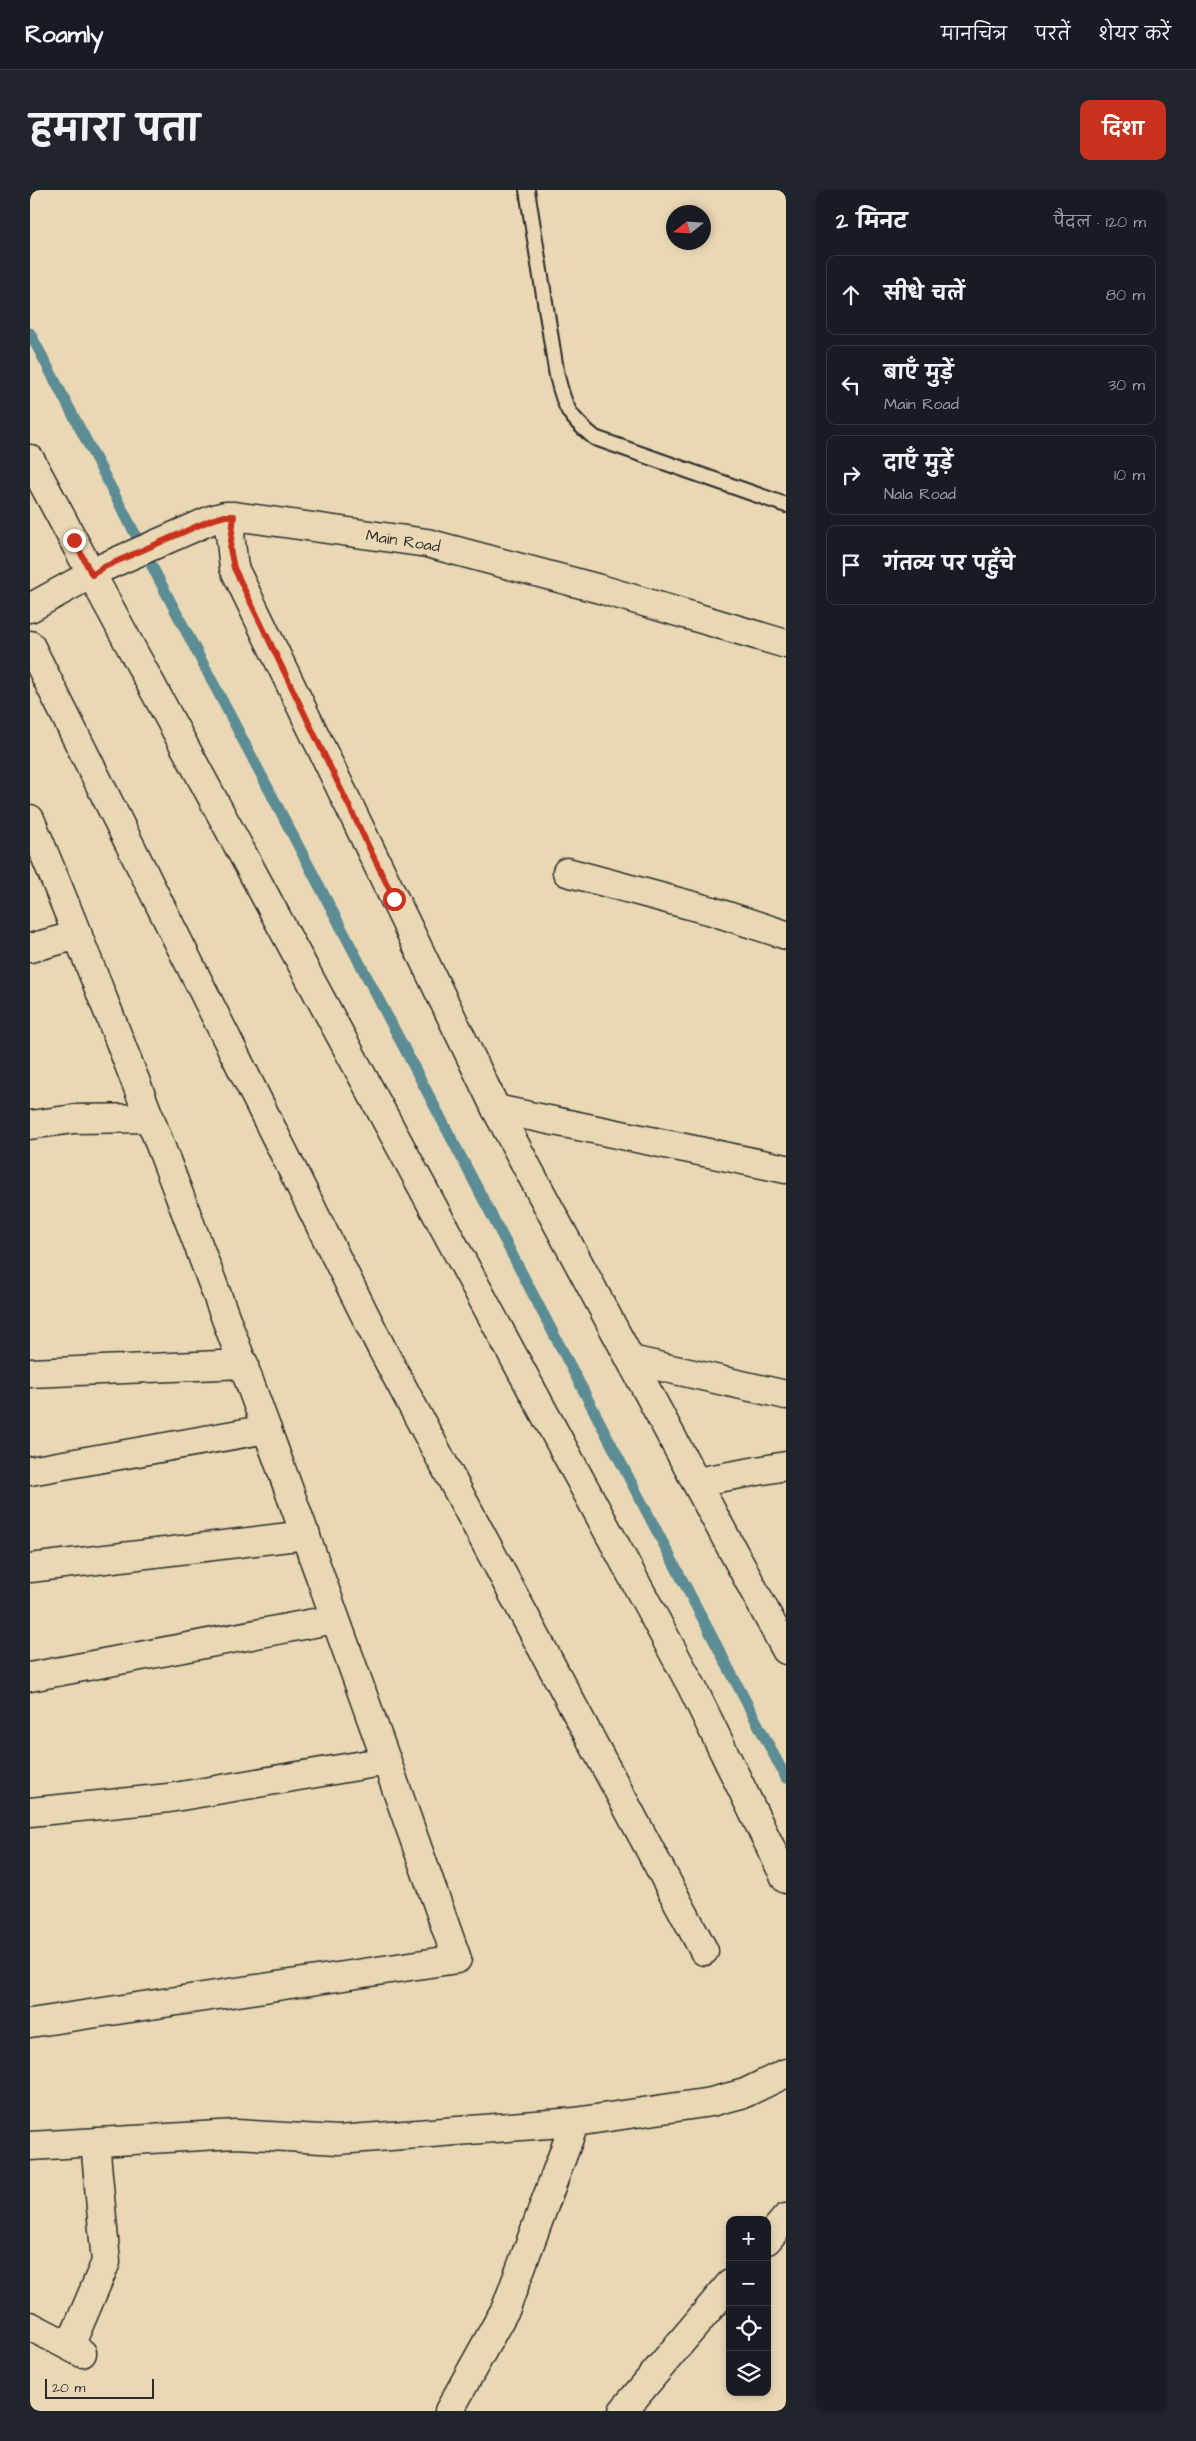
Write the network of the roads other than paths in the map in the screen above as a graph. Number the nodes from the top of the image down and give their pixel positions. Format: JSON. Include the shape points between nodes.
{"nodes":[{"id":1,"x":527,"y":190,"type":"edge"},
{"id":2,"x":32,"y":467,"type":"edge"},
{"id":3,"x":786,"y":505,"type":"edge"},
{"id":4,"x":222,"y":518,"type":"junction"},
{"id":5,"x":98,"y":571,"type":"junction"},
{"id":6,"x":30,"y":608,"type":"edge"},
{"id":7,"x":786,"y":644,"type":"edge"},
{"id":8,"x":30,"y":645,"type":"edge"},
{"id":9,"x":30,"y":819,"type":"edge"},
{"id":10,"x":568,"y":872,"type":"dead end"},
{"id":11,"x":78,"y":935,"type":"junction"},
{"id":12,"x":786,"y":935,"type":"edge"},
{"id":13,"x":30,"y":948,"type":"edge"},
{"id":14,"x":496,"y":1109,"type":"junction"},
{"id":15,"x":150,"y":1118,"type":"junction"},
{"id":16,"x":30,"y":1125,"type":"edge"},
{"id":17,"x":786,"y":1169,"type":"edge"},
{"id":18,"x":631,"y":1360,"type":"junction"},
{"id":19,"x":244,"y":1364,"type":"junction"},
{"id":20,"x":30,"y":1373,"type":"edge"},
{"id":21,"x":786,"y":1395,"type":"edge"},
{"id":22,"x":267,"y":1429,"type":"junction"},
{"id":23,"x":786,"y":1466,"type":"edge"},
{"id":24,"x":30,"y":1471,"type":"edge"},
{"id":25,"x":696,"y":1482,"type":"junction"},
{"id":26,"x":306,"y":1535,"type":"junction"},
{"id":27,"x":30,"y":1568,"type":"edge"},
{"id":28,"x":336,"y":1619,"type":"junction"},
{"id":29,"x":782,"y":1635,"type":"edge"},
{"id":30,"x":30,"y":1677,"type":"edge"},
{"id":31,"x":387,"y":1761,"type":"junction"},
{"id":32,"x":30,"y":1812,"type":"edge"},
{"id":33,"x":786,"y":1880,"type":"edge"},
{"id":34,"x":704,"y":1951,"type":"dead end"},
{"id":35,"x":30,"y":2023,"type":"edge"},
{"id":36,"x":786,"y":2073,"type":"edge"},
{"id":37,"x":575,"y":2122,"type":"junction"},
{"id":38,"x":95,"y":2142,"type":"junction"},
{"id":39,"x":30,"y":2146,"type":"edge"},
{"id":40,"x":786,"y":2218,"type":"edge"},
{"id":41,"x":771,"y":2235,"type":"edge"},
{"id":42,"x":726,"y":2289,"type":"edge"},
{"id":43,"x":33,"y":2334,"type":"edge"},
{"id":44,"x":449,"y":2411,"type":"edge"},
{"id":45,"x":623,"y":2411,"type":"edge"}],
"edges":[{"from":1,"to":3,"type":"lane","via":[[557,376],[574,422],[595,438]]},
{"from":2,"to":5,"type":"street"},
{"from":4,"to":5,"type":"street"},
{"from":4,"to":7,"type":"street","name":"Main Road","via":[[427,543],[600,589]]},
{"from":4,"to":14,"type":"street","via":[[234,568]]},
{"from":5,"to":6,"type":"street"},
{"from":5,"to":33,"type":"street","via":[[692,1687]]},
{"from":8,"to":34,"type":"street","via":[[382,1349]]},
{"from":9,"to":11,"type":"street"},
{"from":10,"to":12,"type":"street","via":[[712,911]]},
{"from":11,"to":13,"type":"street"},
{"from":11,"to":15,"type":"street"},
{"from":14,"to":17,"type":"street"},
{"from":14,"to":18,"type":"street"},
{"from":15,"to":16,"type":"street","via":[[74,1119]]},
{"from":15,"to":19,"type":"street"},
{"from":18,"to":21,"type":"street"},
{"from":18,"to":25,"type":"street"},
{"from":19,"to":20,"type":"street"},
{"from":19,"to":22,"type":"street"},
{"from":22,"to":24,"type":"street"},
{"from":22,"to":26,"type":"street"},
{"from":23,"to":25,"type":"street"},
{"from":25,"to":29,"type":"street"},
{"from":26,"to":27,"type":"street"},
{"from":26,"to":28,"type":"street"},
{"from":28,"to":30,"type":"street"},
{"from":28,"to":31,"type":"street"},
{"from":31,"to":32,"type":"street","via":[[169,1798]]},
{"from":31,"to":35,"type":"street","via":[[457,1959]]},
{"from":36,"to":37,"type":"street","via":[[745,2093],[711,2102]]},
{"from":37,"to":38,"type":"street","via":[[338,2140],[236,2134]]},
{"from":37,"to":44,"type":"street","via":[[506,2308]]},
{"from":38,"to":39,"type":"street"},
{"from":38,"to":43,"type":"street","via":[[106,2262],[76,2350]]},
{"from":40,"to":41,"type":"street"},
{"from":42,"to":45,"type":"street"}]}
